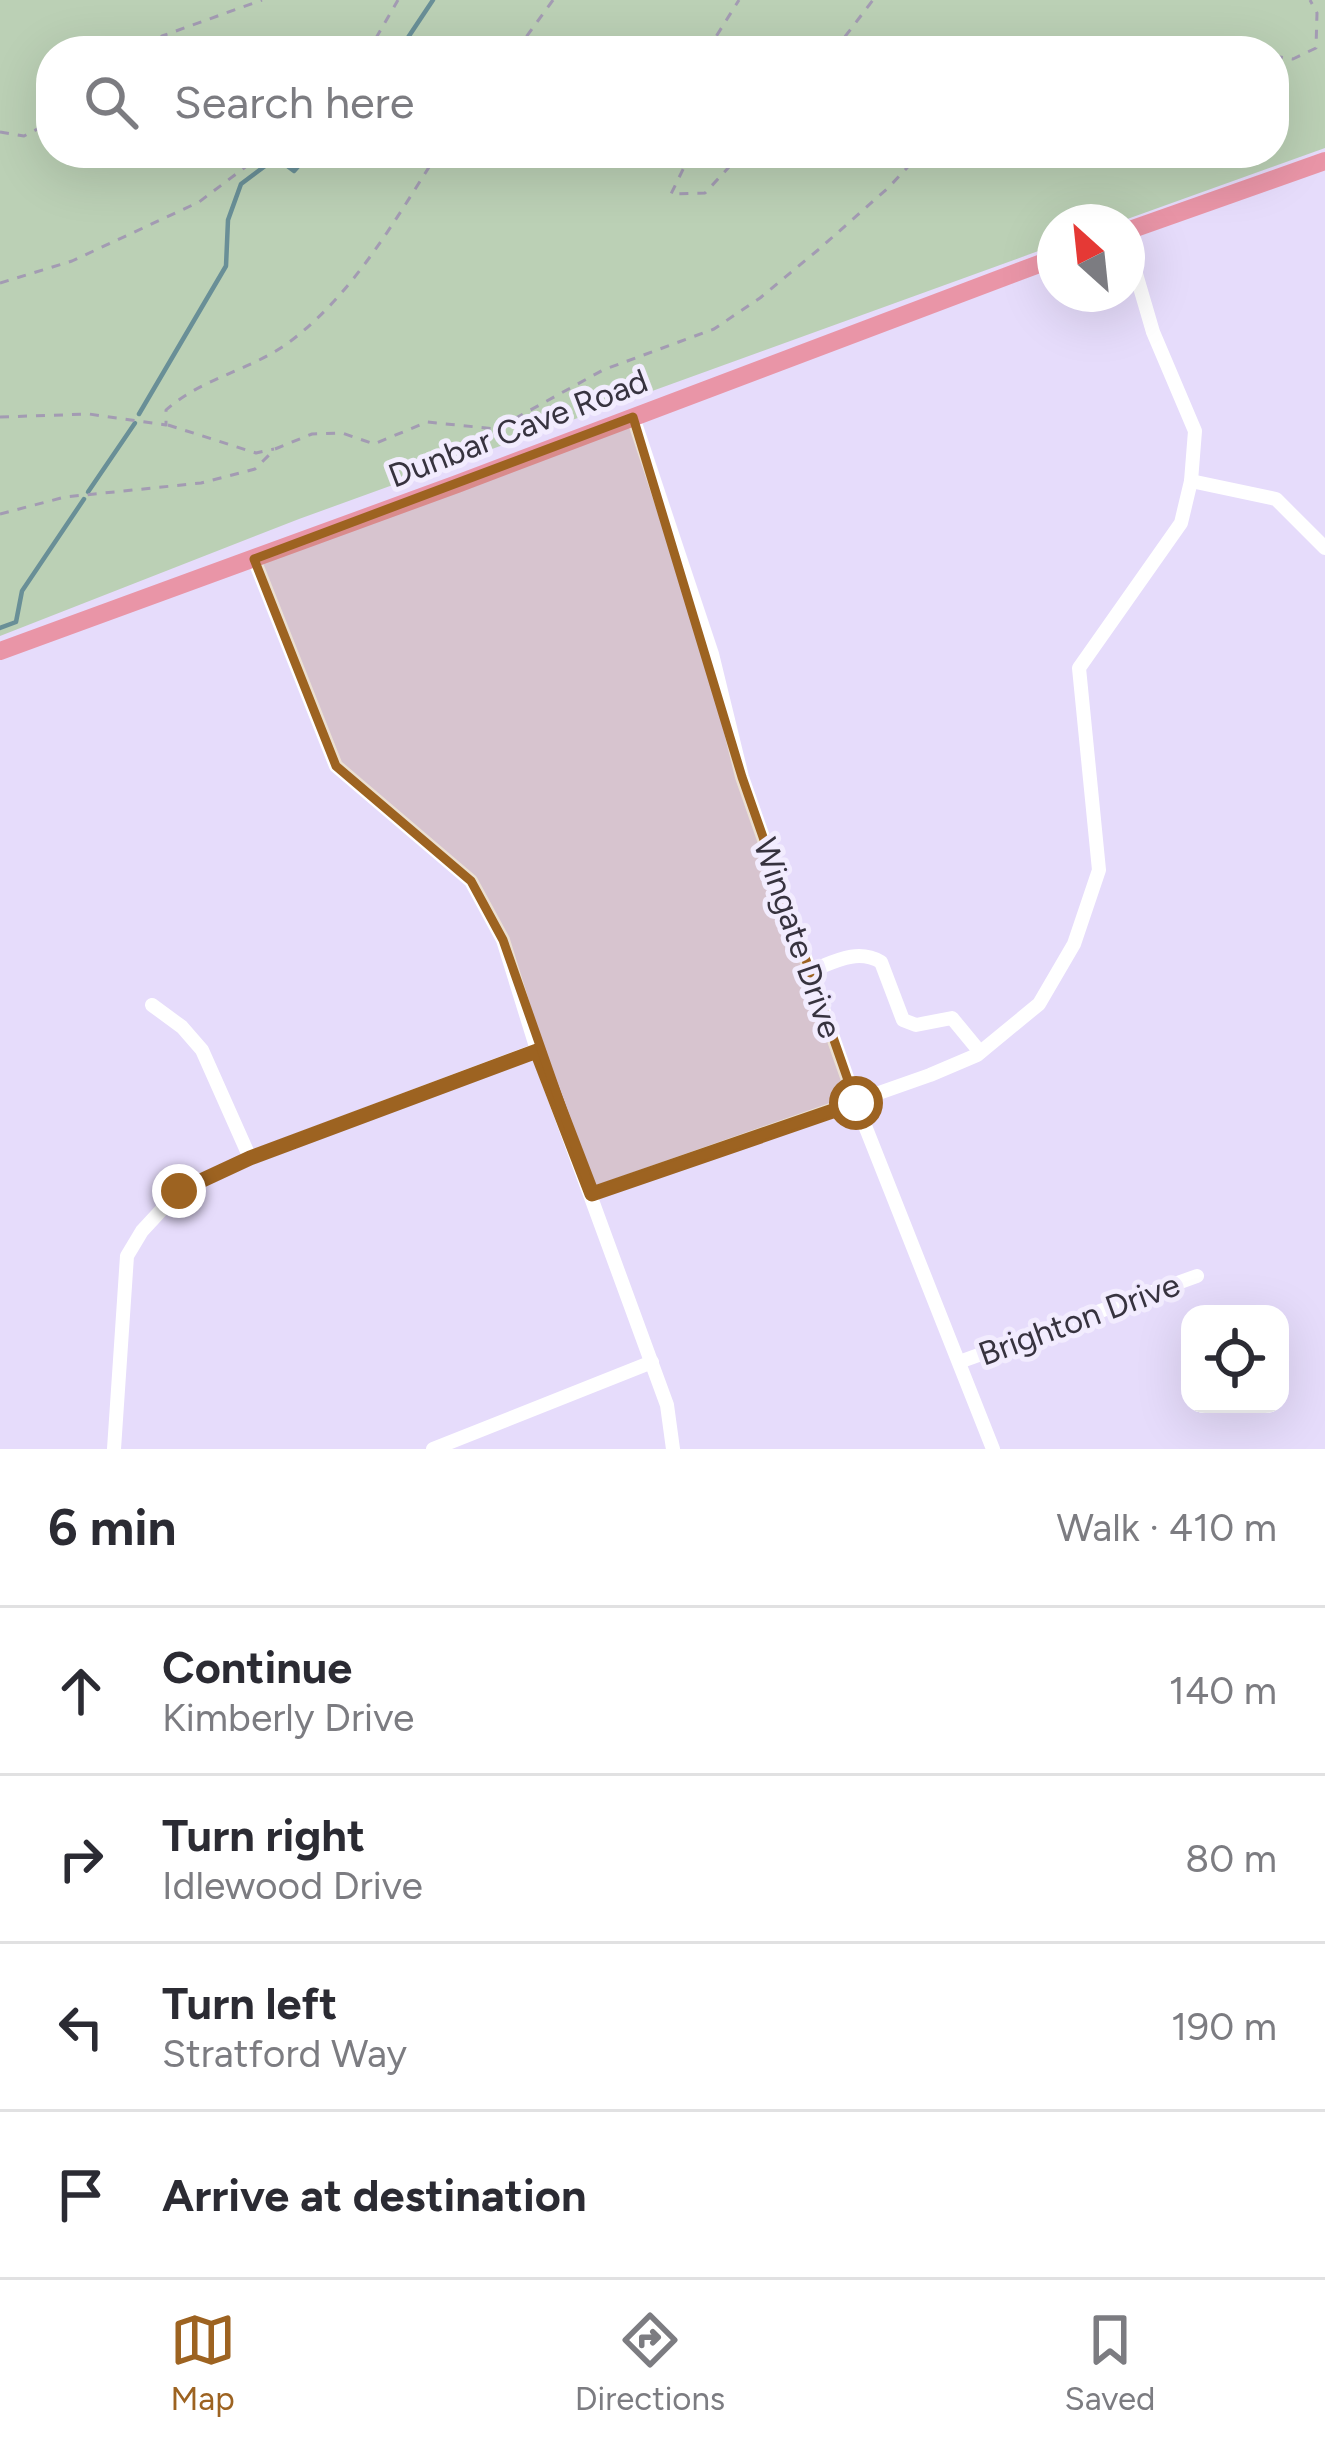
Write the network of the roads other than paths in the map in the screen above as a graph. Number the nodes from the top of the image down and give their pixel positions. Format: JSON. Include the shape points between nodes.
{"nodes":[{"id":1,"x":1325,"y":161,"type":"edge"},
{"id":2,"x":1145,"y":225,"type":"edge"},
{"id":3,"x":1037,"y":265,"type":"edge"},
{"id":4,"x":1145,"y":305,"type":"edge"},
{"id":5,"x":633,"y":417,"type":"junction"},
{"id":6,"x":1192,"y":481,"type":"junction"},
{"id":7,"x":1325,"y":548,"type":"edge"},
{"id":8,"x":254,"y":559,"type":"junction"},
{"id":9,"x":0,"y":651,"type":"edge"},
{"id":10,"x":810,"y":971,"type":"junction"},
{"id":11,"x":152,"y":1004,"type":"dead end"},
{"id":12,"x":537,"y":1051,"type":"junction"},
{"id":13,"x":980,"y":1052,"type":"junction"},
{"id":14,"x":856,"y":1103,"type":"junction"},
{"id":15,"x":250,"y":1158,"type":"junction"},
{"id":16,"x":592,"y":1194,"type":"junction"},
{"id":17,"x":1196,"y":1276,"type":"dead end"},
{"id":18,"x":962,"y":1361,"type":"junction"},
{"id":19,"x":652,"y":1362,"type":"junction"},
{"id":20,"x":114,"y":1449,"type":"edge"},
{"id":21,"x":433,"y":1449,"type":"edge"},
{"id":22,"x":673,"y":1449,"type":"edge"},
{"id":23,"x":993,"y":1449,"type":"edge"}],
"edges":[{"from":1,"to":2,"type":"main road"},
{"from":3,"to":5,"type":"main road","name":"Dunbar Cave Road"},
{"from":4,"to":6,"type":"street","via":[[1195,431]]},
{"from":5,"to":8,"type":"main road","name":"Dunbar Cave Road"},
{"from":5,"to":10,"type":"street","name":"Wingate Drive"},
{"from":6,"to":7,"type":"street","via":[[1276,499]]},
{"from":6,"to":13,"type":"street","via":[[1181,523],[1078,668],[1099,870],[1074,944],[1039,1004]]},
{"from":8,"to":9,"type":"main road","name":"Dunbar Cave Road"},
{"from":8,"to":12,"type":"street","via":[[336,766],[471,881],[503,940]]},
{"from":10,"to":13,"type":"street","via":[[874,957],[903,1020],[952,1018]]},
{"from":10,"to":14,"type":"street","name":"Wingate Drive"},
{"from":11,"to":15,"type":"street","via":[[202,1050]]},
{"from":12,"to":15,"type":"street"},
{"from":12,"to":16,"type":"street"},
{"from":13,"to":14,"type":"street"},
{"from":14,"to":16,"type":"street"},
{"from":14,"to":18,"type":"street","name":"Wingate Drive"},
{"from":15,"to":20,"type":"street","via":[[179,1191],[127,1256]]},
{"from":16,"to":19,"type":"street"},
{"from":17,"to":18,"type":"street","name":"Brighton Drive"},
{"from":18,"to":23,"type":"street","name":"Wingate Drive"},
{"from":19,"to":21,"type":"street"},
{"from":19,"to":22,"type":"street"}]}
